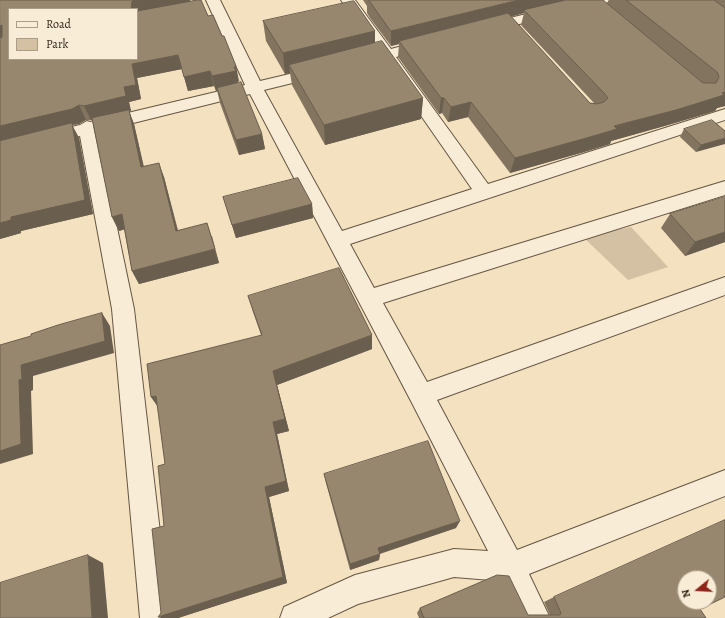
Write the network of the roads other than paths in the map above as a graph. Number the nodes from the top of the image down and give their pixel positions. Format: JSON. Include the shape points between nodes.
{"nodes":[{"id":1,"x":348,"y":0,"type":"edge"},
{"id":2,"x":209,"y":5,"type":"edge"},
{"id":3,"x":600,"y":5,"type":"edge"},
{"id":4,"x":475,"y":31,"type":"edge"},
{"id":5,"x":446,"y":39,"type":"edge"},
{"id":6,"x":387,"y":55,"type":"junction"},
{"id":7,"x":255,"y":88,"type":"junction"},
{"id":8,"x":725,"y":114,"type":"edge"},
{"id":9,"x":87,"y":127,"type":"junction"},
{"id":10,"x":0,"y":150,"type":"edge"},
{"id":11,"x":725,"y":188,"type":"edge"},
{"id":12,"x":484,"y":192,"type":"junction"},
{"id":13,"x":337,"y":240,"type":"junction"},
{"id":14,"x":722,"y":292,"type":"edge"},
{"id":15,"x":368,"y":299,"type":"junction"},
{"id":16,"x":123,"y":309,"type":"junction"},
{"id":17,"x":101,"y":316,"type":"edge"},
{"id":18,"x":421,"y":395,"type":"junction"},
{"id":19,"x":725,"y":483,"type":"edge"},
{"id":20,"x":512,"y":566,"type":"junction"},
{"id":21,"x":154,"y":618,"type":"edge"},
{"id":22,"x":295,"y":618,"type":"edge"},
{"id":23,"x":535,"y":618,"type":"edge"}],
"edges":[{"from":1,"to":6,"type":"street"},
{"from":2,"to":7,"type":"street"},
{"from":3,"to":4,"type":"street","via":[[513,28]]},
{"from":5,"to":6,"type":"street"},
{"from":6,"to":7,"type":"street"},
{"from":6,"to":12,"type":"street"},
{"from":7,"to":9,"type":"street"},
{"from":7,"to":13,"type":"street"},
{"from":8,"to":12,"type":"street"},
{"from":9,"to":10,"type":"street"},
{"from":9,"to":16,"type":"street"},
{"from":11,"to":15,"type":"street"},
{"from":12,"to":13,"type":"street"},
{"from":13,"to":15,"type":"street"},
{"from":14,"to":18,"type":"street"},
{"from":15,"to":18,"type":"street"},
{"from":16,"to":17,"type":"street"},
{"from":16,"to":21,"type":"street"},
{"from":18,"to":20,"type":"street"},
{"from":19,"to":20,"type":"street"},
{"from":20,"to":22,"type":"street","via":[[454,563],[355,590]]},
{"from":20,"to":23,"type":"street"}]}
